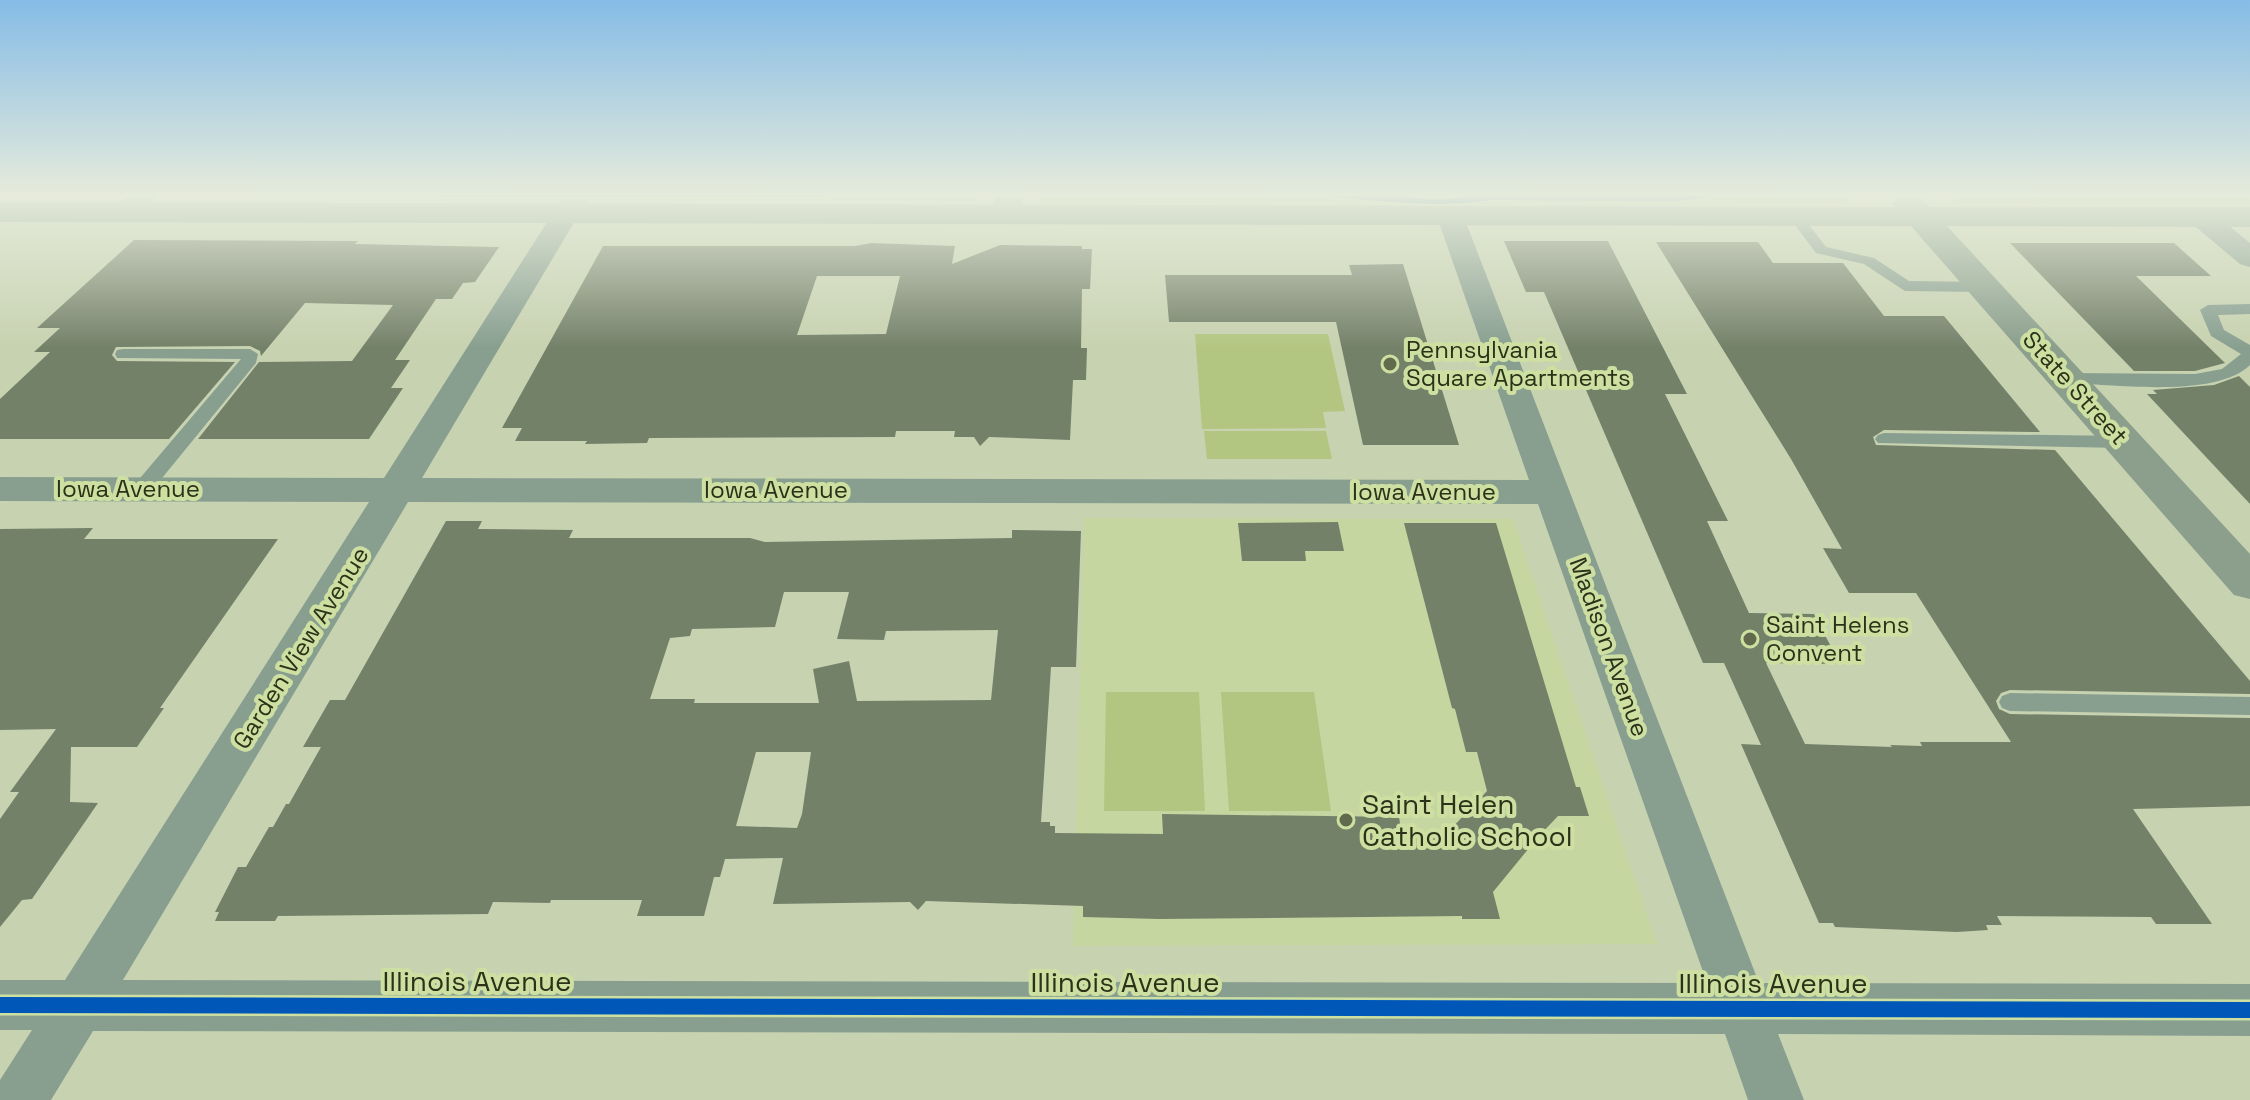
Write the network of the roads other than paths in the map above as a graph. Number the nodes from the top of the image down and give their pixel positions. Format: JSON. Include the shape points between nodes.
{"nodes":[{"id":1,"x":546,"y":245,"type":"edge"},
{"id":2,"x":1461,"y":245,"type":"edge"},
{"id":3,"x":1817,"y":245,"type":"edge"},
{"id":4,"x":1946,"y":245,"type":"edge"},
{"id":5,"x":1984,"y":287,"type":"junction"},
{"id":6,"x":2250,"y":309,"type":"edge"},
{"id":7,"x":2250,"y":352,"type":"edge"},
{"id":8,"x":123,"y":354,"type":"dead end"},
{"id":9,"x":2066,"y":378,"type":"junction"},
{"id":10,"x":1884,"y":439,"type":"dead end"},
{"id":11,"x":2123,"y":442,"type":"junction"},
{"id":12,"x":0,"y":489,"type":"edge"},
{"id":13,"x":142,"y":489,"type":"junction"},
{"id":14,"x":399,"y":489,"type":"junction"},
{"id":15,"x":1552,"y":492,"type":"junction"},
{"id":16,"x":2250,"y":583,"type":"edge"},
{"id":17,"x":2010,"y":702,"type":"dead end"},
{"id":18,"x":2250,"y":706,"type":"edge"},
{"id":19,"x":0,"y":1005,"type":"edge"},
{"id":20,"x":79,"y":1005,"type":"junction"},
{"id":21,"x":1742,"y":1007,"type":"junction"},
{"id":22,"x":2250,"y":1010,"type":"edge"},
{"id":23,"x":20,"y":1100,"type":"edge"},
{"id":24,"x":1776,"y":1100,"type":"edge"}],
"edges":[{"from":1,"to":14,"type":"street","name":"Garden View Avenue"},
{"from":2,"to":15,"type":"street","name":"Madison Avenue"},
{"from":3,"to":5,"type":"lane","via":[[1869,261],[1905,286]]},
{"from":4,"to":5,"type":"street","name":"State Street"},
{"from":5,"to":9,"type":"street","name":"State Street"},
{"from":6,"to":7,"type":"lane","via":[[2208,310],[2217,333]]},
{"from":7,"to":9,"type":"lane","via":[[2227,374],[2189,379]]},
{"from":8,"to":13,"type":"lane","via":[[250,354]]},
{"from":9,"to":11,"type":"street","name":"State Street"},
{"from":10,"to":11,"type":"lane"},
{"from":11,"to":16,"type":"street","name":"State Street"},
{"from":12,"to":13,"type":"street","name":"Iowa Avenue"},
{"from":13,"to":14,"type":"street","name":"Iowa Avenue"},
{"from":14,"to":15,"type":"street","name":"Iowa Avenue"},
{"from":14,"to":20,"type":"street","name":"Garden View Avenue"},
{"from":15,"to":21,"type":"street","name":"Madison Avenue"},
{"from":17,"to":18,"type":"lane"},
{"from":19,"to":20,"type":"street","name":"Illinois Avenue"},
{"from":20,"to":21,"type":"street","name":"Illinois Avenue"},
{"from":20,"to":23,"type":"street","name":"Garden View Avenue"},
{"from":21,"to":22,"type":"street","name":"Illinois Avenue"},
{"from":21,"to":24,"type":"street","name":"Madison Avenue"}]}
